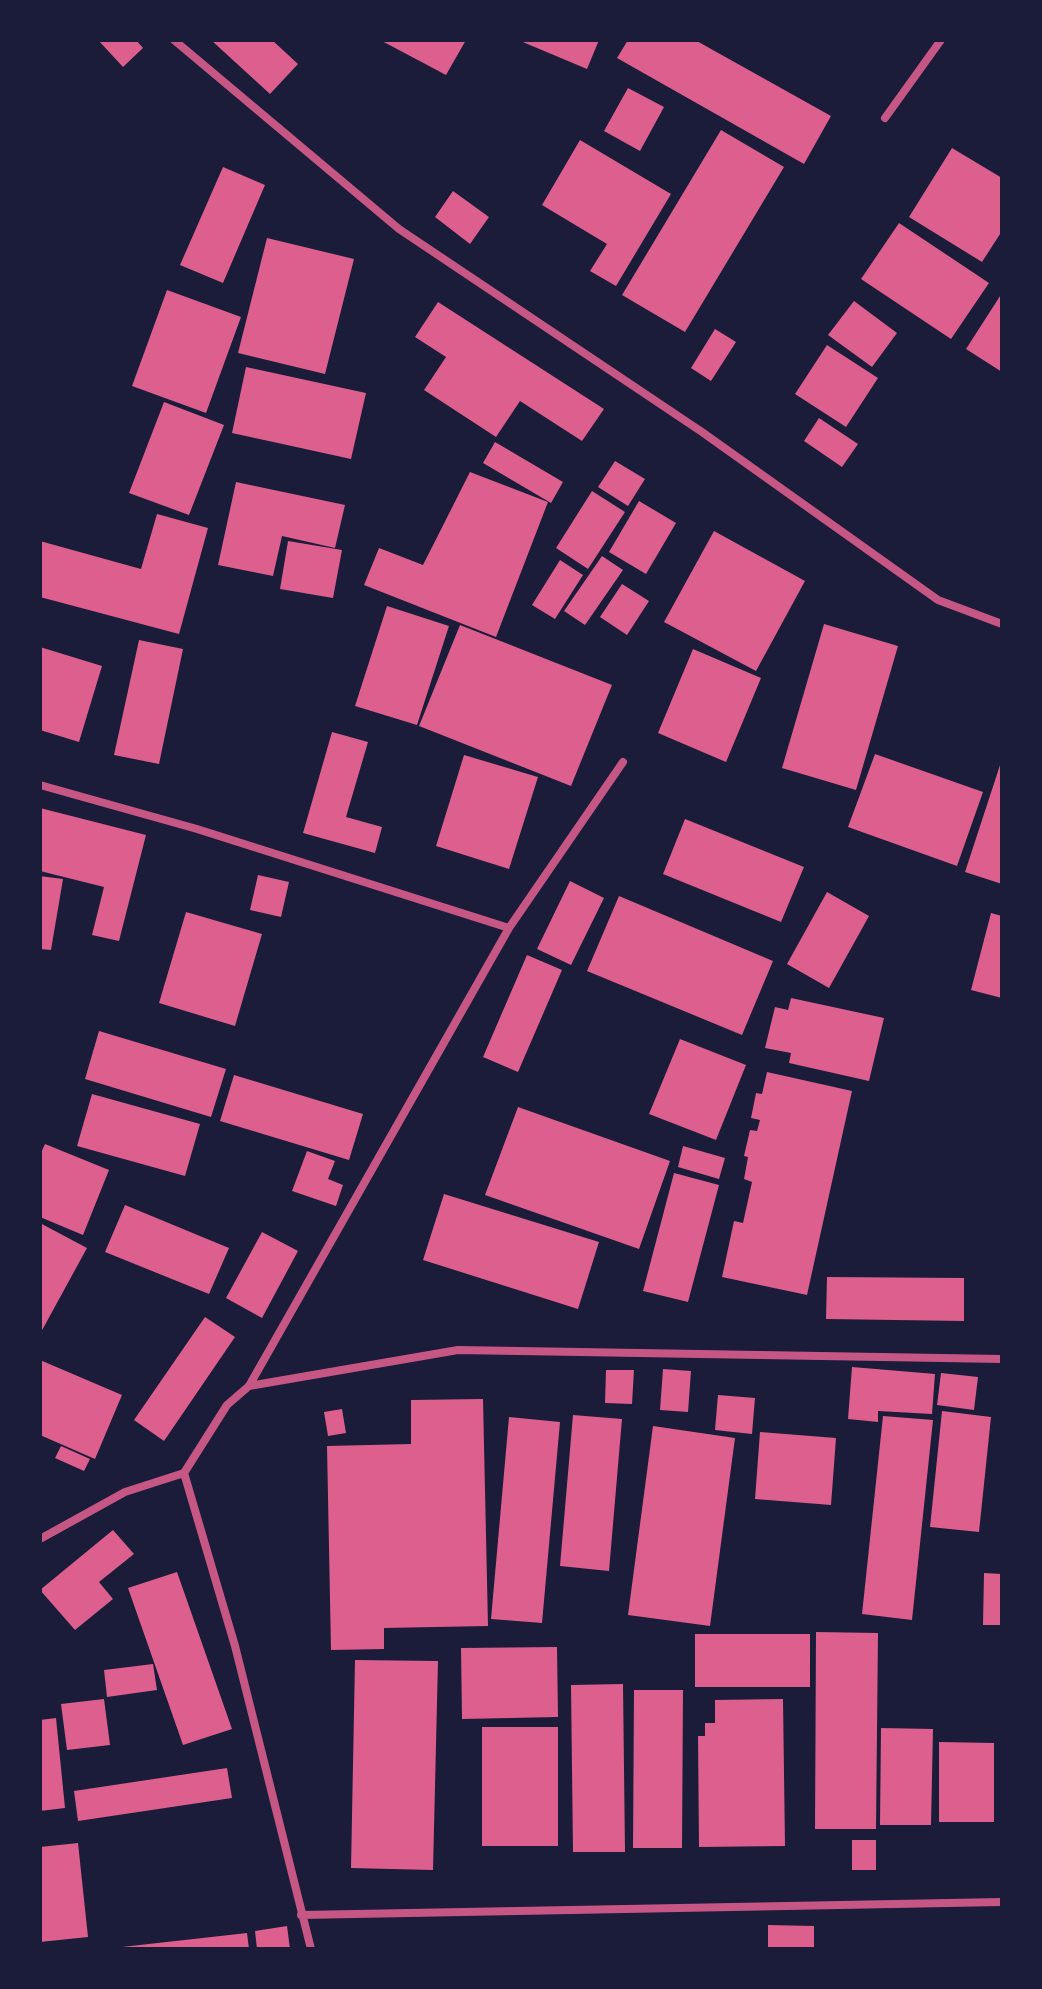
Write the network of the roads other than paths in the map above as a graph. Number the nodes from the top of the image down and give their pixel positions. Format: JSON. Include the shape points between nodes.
{"nodes":[{"id":1,"x":174,"y":40,"type":"edge"},
{"id":2,"x":941,"y":40,"type":"edge"},
{"id":3,"x":885,"y":118,"type":"dead end"},
{"id":4,"x":1002,"y":624,"type":"edge"},
{"id":5,"x":623,"y":762,"type":"dead end"},
{"id":6,"x":40,"y":785,"type":"edge"},
{"id":7,"x":509,"y":928,"type":"junction"},
{"id":8,"x":1002,"y":1359,"type":"edge"},
{"id":9,"x":249,"y":1386,"type":"junction"},
{"id":10,"x":184,"y":1473,"type":"junction"},
{"id":11,"x":40,"y":1539,"type":"edge"},
{"id":12,"x":1002,"y":1902,"type":"edge"},
{"id":13,"x":301,"y":1915,"type":"junction"},
{"id":14,"x":311,"y":1949,"type":"edge"}],
"edges":[{"from":1,"to":4,"type":"street","via":[[399,229],[702,432],[938,600]]},
{"from":2,"to":3,"type":"street"},
{"from":5,"to":7,"type":"street"},
{"from":6,"to":7,"type":"street"},
{"from":7,"to":9,"type":"street"},
{"from":8,"to":9,"type":"street","via":[[458,1350]]},
{"from":9,"to":10,"type":"street","via":[[227,1405]]},
{"from":10,"to":11,"type":"street","via":[[125,1492]]},
{"from":10,"to":13,"type":"street","via":[[235,1646]]},
{"from":12,"to":13,"type":"street"},
{"from":13,"to":14,"type":"street"}]}
